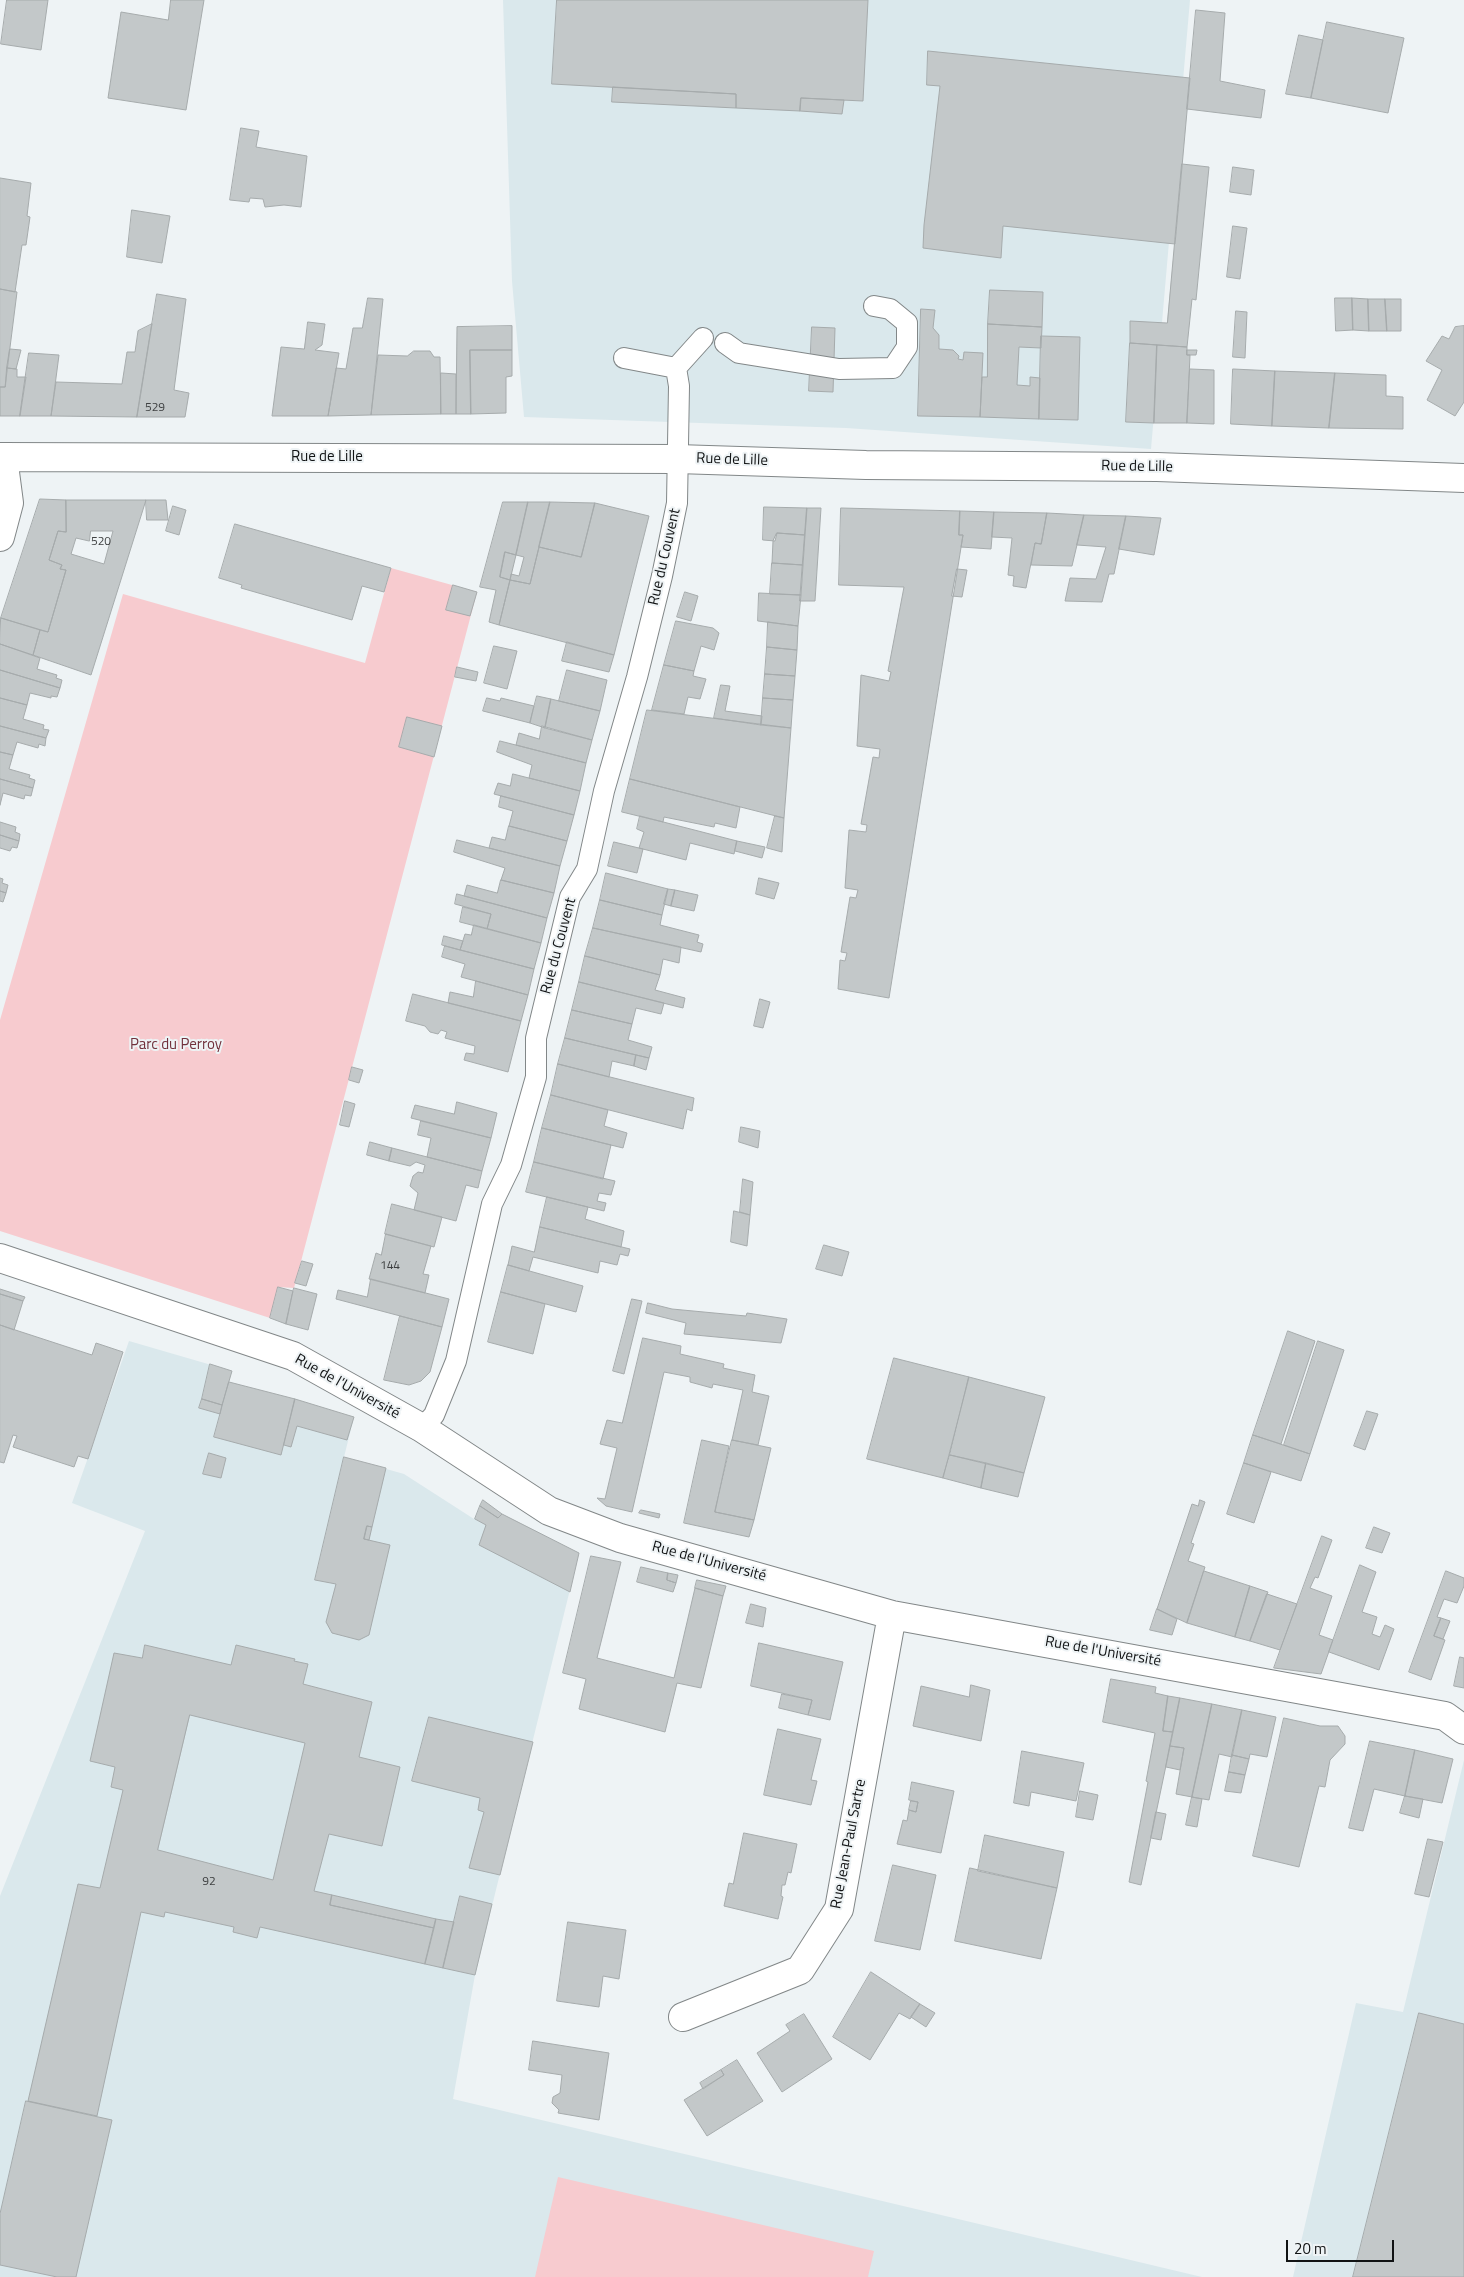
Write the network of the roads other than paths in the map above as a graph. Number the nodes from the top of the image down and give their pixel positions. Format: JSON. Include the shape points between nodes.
{"nodes":[{"id":1,"x":874,"y":306,"type":"dead end"},
{"id":2,"x":703,"y":338,"type":"dead end"},
{"id":3,"x":725,"y":343,"type":"dead end"},
{"id":4,"x":624,"y":358,"type":"dead end"},
{"id":5,"x":676,"y":368,"type":"junction"},
{"id":6,"x":2,"y":457,"type":"edge"},
{"id":7,"x":677,"y":459,"type":"junction"},
{"id":8,"x":1464,"y":478,"type":"edge"},
{"id":9,"x":0,"y":537,"type":"edge"},
{"id":10,"x":0,"y":1258,"type":"edge"},
{"id":11,"x":422,"y":1428,"type":"junction"},
{"id":12,"x":892,"y":1615,"type":"junction"},
{"id":13,"x":1464,"y":1730,"type":"edge"},
{"id":14,"x":683,"y":2017,"type":"dead end"}],
"edges":[{"from":1,"to":3,"type":"lane","via":[[890,309],[907,323],[907,347],[893,368],[839,369],[739,353]]},
{"from":2,"to":5,"type":"lane"},
{"from":4,"to":5,"type":"lane"},
{"from":5,"to":7,"type":"lane","name":"Rue du Couvent","via":[[679,386]]},
{"from":6,"to":7,"type":"street","name":"Rue de Lille"},
{"from":6,"to":9,"type":"street","via":[[9,503]]},
{"from":7,"to":8,"type":"street","name":"Rue de Lille","via":[[866,465],[1157,467]]},
{"from":7,"to":11,"type":"lane","name":"Rue du Couvent","via":[[678,503],[662,576],[604,791],[587,869],[570,897],[536,1038],[536,1077],[511,1165],[492,1204],[456,1361],[434,1415]]},
{"from":10,"to":11,"type":"street","name":"Rue de l'Université","via":[[293,1356]]},
{"from":11,"to":12,"type":"street","name":"Rue de l'Université","via":[[549,1511],[620,1538]]},
{"from":12,"to":13,"type":"street","name":"Rue de l'Université","via":[[1445,1716]]},
{"from":12,"to":14,"type":"street","name":"Rue Jean-Paul Sartre","via":[[839,1909],[800,1970]]}]}
